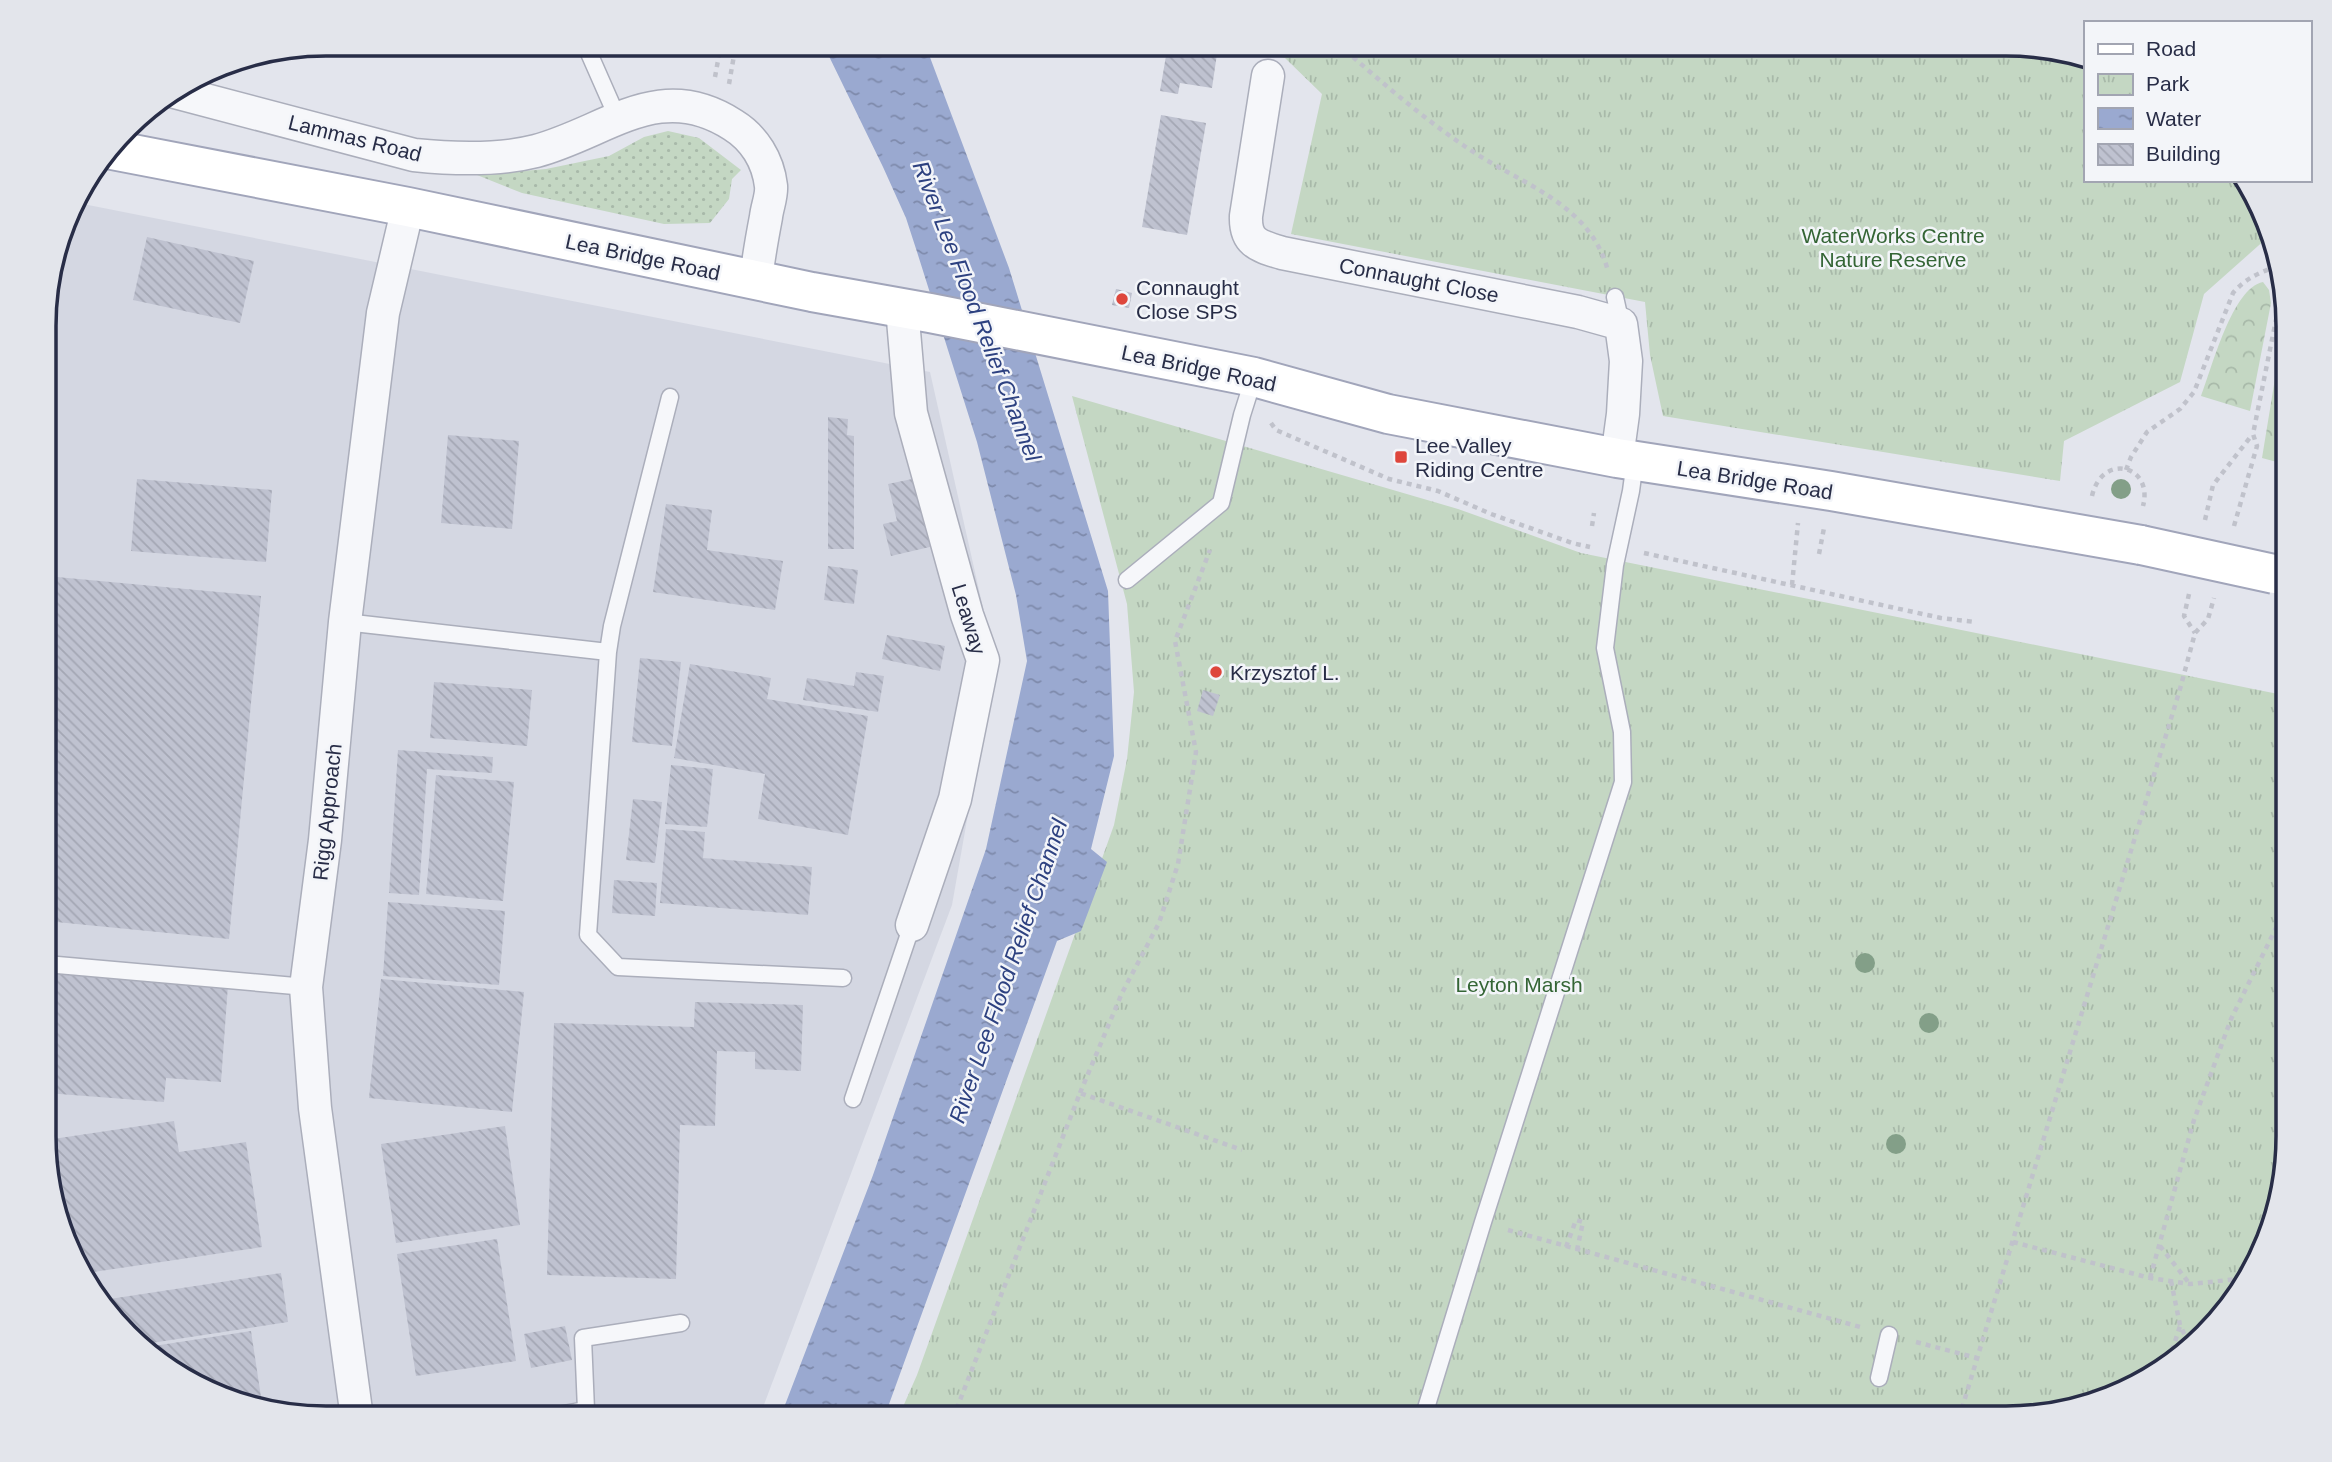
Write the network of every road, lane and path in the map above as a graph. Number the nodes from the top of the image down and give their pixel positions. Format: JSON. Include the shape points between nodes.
{"nodes":[{"id":1,"x":590,"y":56,"type":"edge"},
{"id":2,"x":1353,"y":56,"type":"edge"},
{"id":3,"x":1268,"y":76,"type":"dead end"},
{"id":4,"x":187,"y":95,"type":"edge"},
{"id":5,"x":618,"y":119,"type":"junction"},
{"id":6,"x":120,"y":152,"type":"edge"},
{"id":7,"x":408,"y":207,"type":"junction"},
{"id":8,"x":2270,"y":269,"type":"edge"},
{"id":9,"x":756,"y":281,"type":"junction"},
{"id":10,"x":1618,"y":310,"type":"junction"},
{"id":11,"x":916,"y":311,"type":"junction"},
{"id":12,"x":2276,"y":321,"type":"edge"},
{"id":13,"x":1254,"y":377,"type":"junction"},
{"id":14,"x":670,"y":397,"type":"dead end"},
{"id":15,"x":1271,"y":423,"type":"dead end"},
{"id":16,"x":1626,"y":459,"type":"junction"},
{"id":17,"x":2126,"y":470,"type":"junction"},
{"id":18,"x":2245,"y":489,"type":"dead end"},
{"id":19,"x":2092,"y":496,"type":"dead end"},
{"id":20,"x":2143,"y":506,"type":"dead end"},
{"id":21,"x":1799,"y":521,"type":"dead end"},
{"id":22,"x":1824,"y":528,"type":"dead end"},
{"id":23,"x":1212,"y":545,"type":"dead end"},
{"id":24,"x":1618,"y":551,"type":"junction"},
{"id":25,"x":1819,"y":554,"type":"dead end"},
{"id":26,"x":2276,"y":574,"type":"edge"},
{"id":27,"x":1126,"y":580,"type":"dead end"},
{"id":28,"x":1792,"y":585,"type":"junction"},
{"id":29,"x":2208,"y":619,"type":"dead end"},
{"id":30,"x":345,"y":622,"type":"junction"},
{"id":31,"x":1975,"y":622,"type":"dead end"},
{"id":32,"x":608,"y":652,"type":"junction"},
{"id":33,"x":912,"y":925,"type":"joint"},
{"id":34,"x":2276,"y":928,"type":"edge"},
{"id":35,"x":56,"y":965,"type":"edge"},
{"id":36,"x":843,"y":978,"type":"dead end"},
{"id":37,"x":306,"y":987,"type":"junction"},
{"id":38,"x":1080,"y":1093,"type":"junction"},
{"id":39,"x":853,"y":1099,"type":"dead end"},
{"id":40,"x":1242,"y":1150,"type":"dead end"},
{"id":41,"x":1483,"y":1222,"type":"junction"},
{"id":42,"x":2013,"y":1242,"type":"junction"},
{"id":43,"x":2159,"y":1246,"type":"junction"},
{"id":44,"x":1566,"y":1247,"type":"junction"},
{"id":45,"x":1577,"y":1250,"type":"junction"},
{"id":46,"x":2150,"y":1278,"type":"junction"},
{"id":47,"x":2234,"y":1279,"type":"edge"},
{"id":48,"x":2171,"y":1281,"type":"junction"},
{"id":49,"x":2190,"y":1284,"type":"junction"},
{"id":50,"x":681,"y":1323,"type":"dead end"},
{"id":51,"x":2180,"y":1325,"type":"junction"},
{"id":52,"x":1889,"y":1335,"type":"junction"},
{"id":53,"x":2186,"y":1337,"type":"edge"},
{"id":54,"x":2173,"y":1348,"type":"edge"},
{"id":55,"x":1977,"y":1358,"type":"junction"},
{"id":56,"x":1879,"y":1378,"type":"dead end"},
{"id":57,"x":355,"y":1406,"type":"edge"},
{"id":58,"x":586,"y":1406,"type":"edge"},
{"id":59,"x":958,"y":1406,"type":"edge"},
{"id":60,"x":1427,"y":1406,"type":"edge"},
{"id":61,"x":1963,"y":1406,"type":"edge"}],
"edges":[{"from":1,"to":5,"type":"lane"},
{"from":2,"to":10,"type":"path","via":[[1464,146],[1557,199],[1595,237],[1605,256]]},
{"from":3,"to":10,"type":"street","name":"Connaught Close","via":[[1245,226],[1255,242],[1282,253],[1577,312]]},
{"from":4,"to":5,"type":"street","name":"Lammas Road","via":[[414,155],[453,159],[535,152]]},
{"from":5,"to":9,"type":"street","name":"Lammas Road","via":[[666,104],[685,106],[722,118],[754,142],[771,188]]},
{"from":6,"to":7,"type":"main road","name":"Lea Bridge Road"},
{"from":7,"to":9,"type":"main road","name":"Lea Bridge Road"},
{"from":7,"to":30,"type":"street","name":"Rigg Approach","via":[[383,313]]},
{"from":8,"to":17,"type":"path","via":[[2233,293],[2194,392],[2180,409],[2147,432]]},
{"from":9,"to":11,"type":"main road","name":"Lea Bridge Road"},
{"from":10,"to":16,"type":"street","via":[[1626,361]]},
{"from":11,"to":13,"type":"main road","name":"Lea Bridge Road"},
{"from":11,"to":33,"type":"street","name":"Leaway","via":[[911,413],[983,660],[955,799]]},
{"from":12,"to":18,"type":"path","via":[[2253,434],[2257,446]]},
{"from":13,"to":16,"type":"main road","name":"Lea Bridge Road","via":[[1388,414]]},
{"from":13,"to":27,"type":"lane","via":[[1221,503]]},
{"from":14,"to":32,"type":"lane"},
{"from":15,"to":24,"type":"path","name":"Lea Bridge Road","via":[[1276,430],[1389,479],[1438,491],[1572,543]]},
{"from":16,"to":24,"type":"lane","via":[[1631,491]]},
{"from":16,"to":26,"type":"main road","name":"Lea Bridge Road","bridge":true,"via":[[2141,545]]},
{"from":17,"to":19,"type":"path","via":[[2108,470],[2098,479]]},
{"from":17,"to":20,"type":"path","via":[[2142,481]]},
{"from":21,"to":28,"type":"path"},
{"from":22,"to":25,"type":"path"},
{"from":23,"to":38,"type":"path","via":[[1175,641],[1196,752],[1178,864],[1159,923],[1122,993]]},
{"from":24,"to":28,"type":"path","name":"Lea Bridge Road"},
{"from":24,"to":41,"type":"lane","via":[[1605,648],[1622,732],[1623,782]]},
{"from":28,"to":31,"type":"path","name":"Lea Bridge Road"},
{"from":29,"to":42,"type":"path","via":[[2195,633]]},
{"from":30,"to":32,"type":"lane"},
{"from":30,"to":37,"type":"street","name":"Rigg Approach"},
{"from":32,"to":36,"type":"lane","via":[[588,935],[618,967]]},
{"from":33,"to":39,"type":"lane"},
{"from":34,"to":43,"type":"path","via":[[2231,1019],[2194,1120]]},
{"from":35,"to":37,"type":"lane"},
{"from":37,"to":57,"type":"street","name":"Rigg Approach","via":[[315,1108]]},
{"from":38,"to":40,"type":"path"},
{"from":38,"to":59,"type":"path"},
{"from":41,"to":44,"type":"path"},
{"from":41,"to":60,"type":"lane"},
{"from":42,"to":46,"type":"path"},
{"from":42,"to":55,"type":"path"},
{"from":43,"to":46,"type":"path"},
{"from":43,"to":49,"type":"path"},
{"from":44,"to":45,"type":"path"},
{"from":44,"to":45,"type":"path","via":[[1576,1220],[1583,1222]]},
{"from":45,"to":52,"type":"path"},
{"from":46,"to":48,"type":"path"},
{"from":47,"to":49,"type":"path"},
{"from":48,"to":49,"type":"path"},
{"from":48,"to":51,"type":"path"},
{"from":50,"to":58,"type":"lane","via":[[583,1338]]},
{"from":51,"to":53,"type":"path"},
{"from":51,"to":54,"type":"path"},
{"from":52,"to":55,"type":"path"},
{"from":52,"to":56,"type":"lane"},
{"from":55,"to":61,"type":"path"}]}
